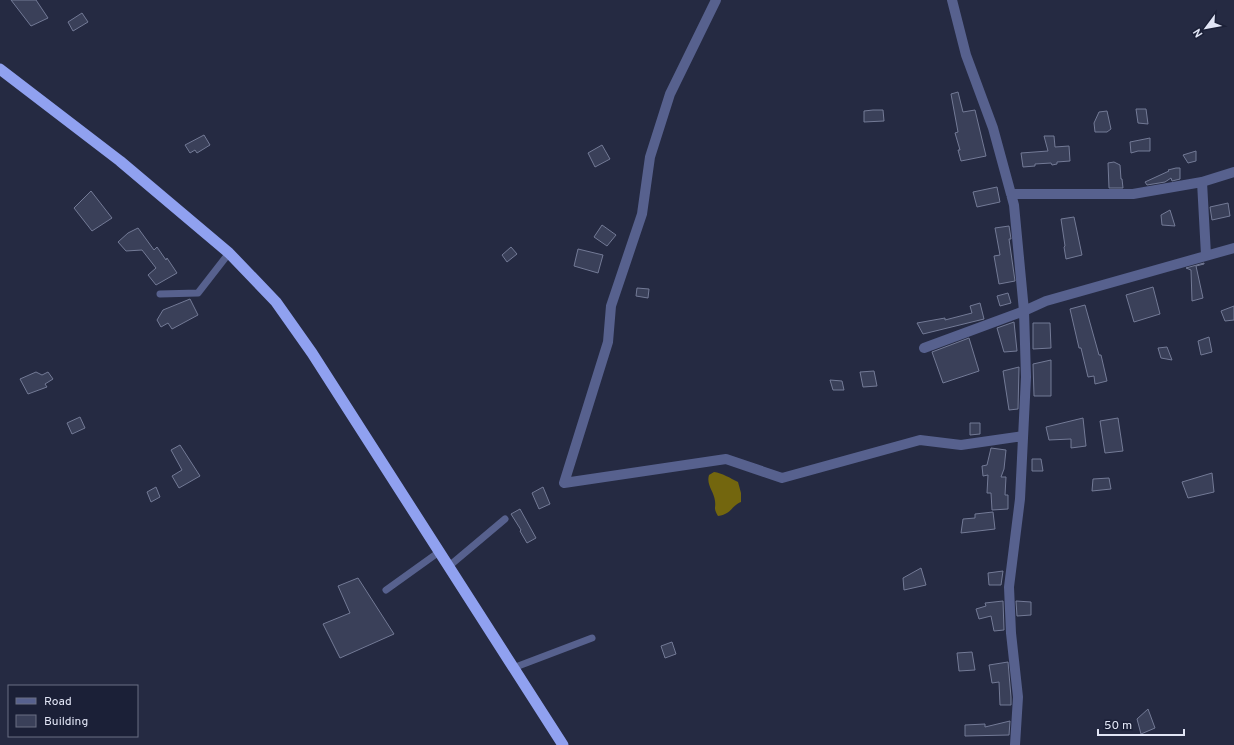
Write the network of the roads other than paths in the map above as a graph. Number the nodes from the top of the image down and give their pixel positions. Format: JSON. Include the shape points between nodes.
{"nodes":[{"id":1,"x":716,"y":0,"type":"edge"},
{"id":2,"x":952,"y":0,"type":"edge"},
{"id":3,"x":0,"y":69,"type":"edge"},
{"id":4,"x":1234,"y":172,"type":"edge"},
{"id":5,"x":1202,"y":182,"type":"junction"},
{"id":6,"x":1011,"y":194,"type":"junction"},
{"id":7,"x":1234,"y":248,"type":"edge"},
{"id":8,"x":229,"y":253,"type":"junction"},
{"id":9,"x":1206,"y":255,"type":"junction"},
{"id":10,"x":160,"y":294,"type":"dead end"},
{"id":11,"x":1024,"y":311,"type":"junction"},
{"id":12,"x":924,"y":348,"type":"dead end"},
{"id":13,"x":1023,"y":436,"type":"junction"},
{"id":14,"x":505,"y":519,"type":"dead end"},
{"id":15,"x":439,"y":552,"type":"junction"},
{"id":16,"x":448,"y":567,"type":"junction"},
{"id":17,"x":386,"y":590,"type":"dead end"},
{"id":18,"x":592,"y":638,"type":"dead end"},
{"id":19,"x":513,"y":668,"type":"junction"},
{"id":20,"x":563,"y":745,"type":"edge"},
{"id":21,"x":1015,"y":745,"type":"edge"}],
"edges":[{"from":1,"to":13,"type":"street","via":[[670,94],[652,150],[642,214],[611,306],[608,342],[564,483],[726,459],[782,478],[920,440],[961,445]]},
{"from":2,"to":6,"type":"street","via":[[966,55],[993,128]]},
{"from":3,"to":8,"type":"highway","via":[[120,161]]},
{"from":4,"to":5,"type":"street"},
{"from":5,"to":6,"type":"street","via":[[1133,194]]},
{"from":5,"to":9,"type":"street"},
{"from":6,"to":11,"type":"street"},
{"from":7,"to":9,"type":"street"},
{"from":8,"to":10,"type":"lane","via":[[198,293]]},
{"from":8,"to":15,"type":"highway","via":[[276,302],[312,353]]},
{"from":9,"to":11,"type":"street","via":[[1046,301]]},
{"from":11,"to":12,"type":"street"},
{"from":11,"to":13,"type":"street","via":[[1026,377]]},
{"from":13,"to":21,"type":"street","via":[[1020,498],[1009,587],[1018,697]]},
{"from":14,"to":16,"type":"lane"},
{"from":15,"to":16,"type":"highway"},
{"from":15,"to":17,"type":"lane"},
{"from":16,"to":19,"type":"highway"},
{"from":18,"to":19,"type":"lane"},
{"from":19,"to":20,"type":"highway"}]}
